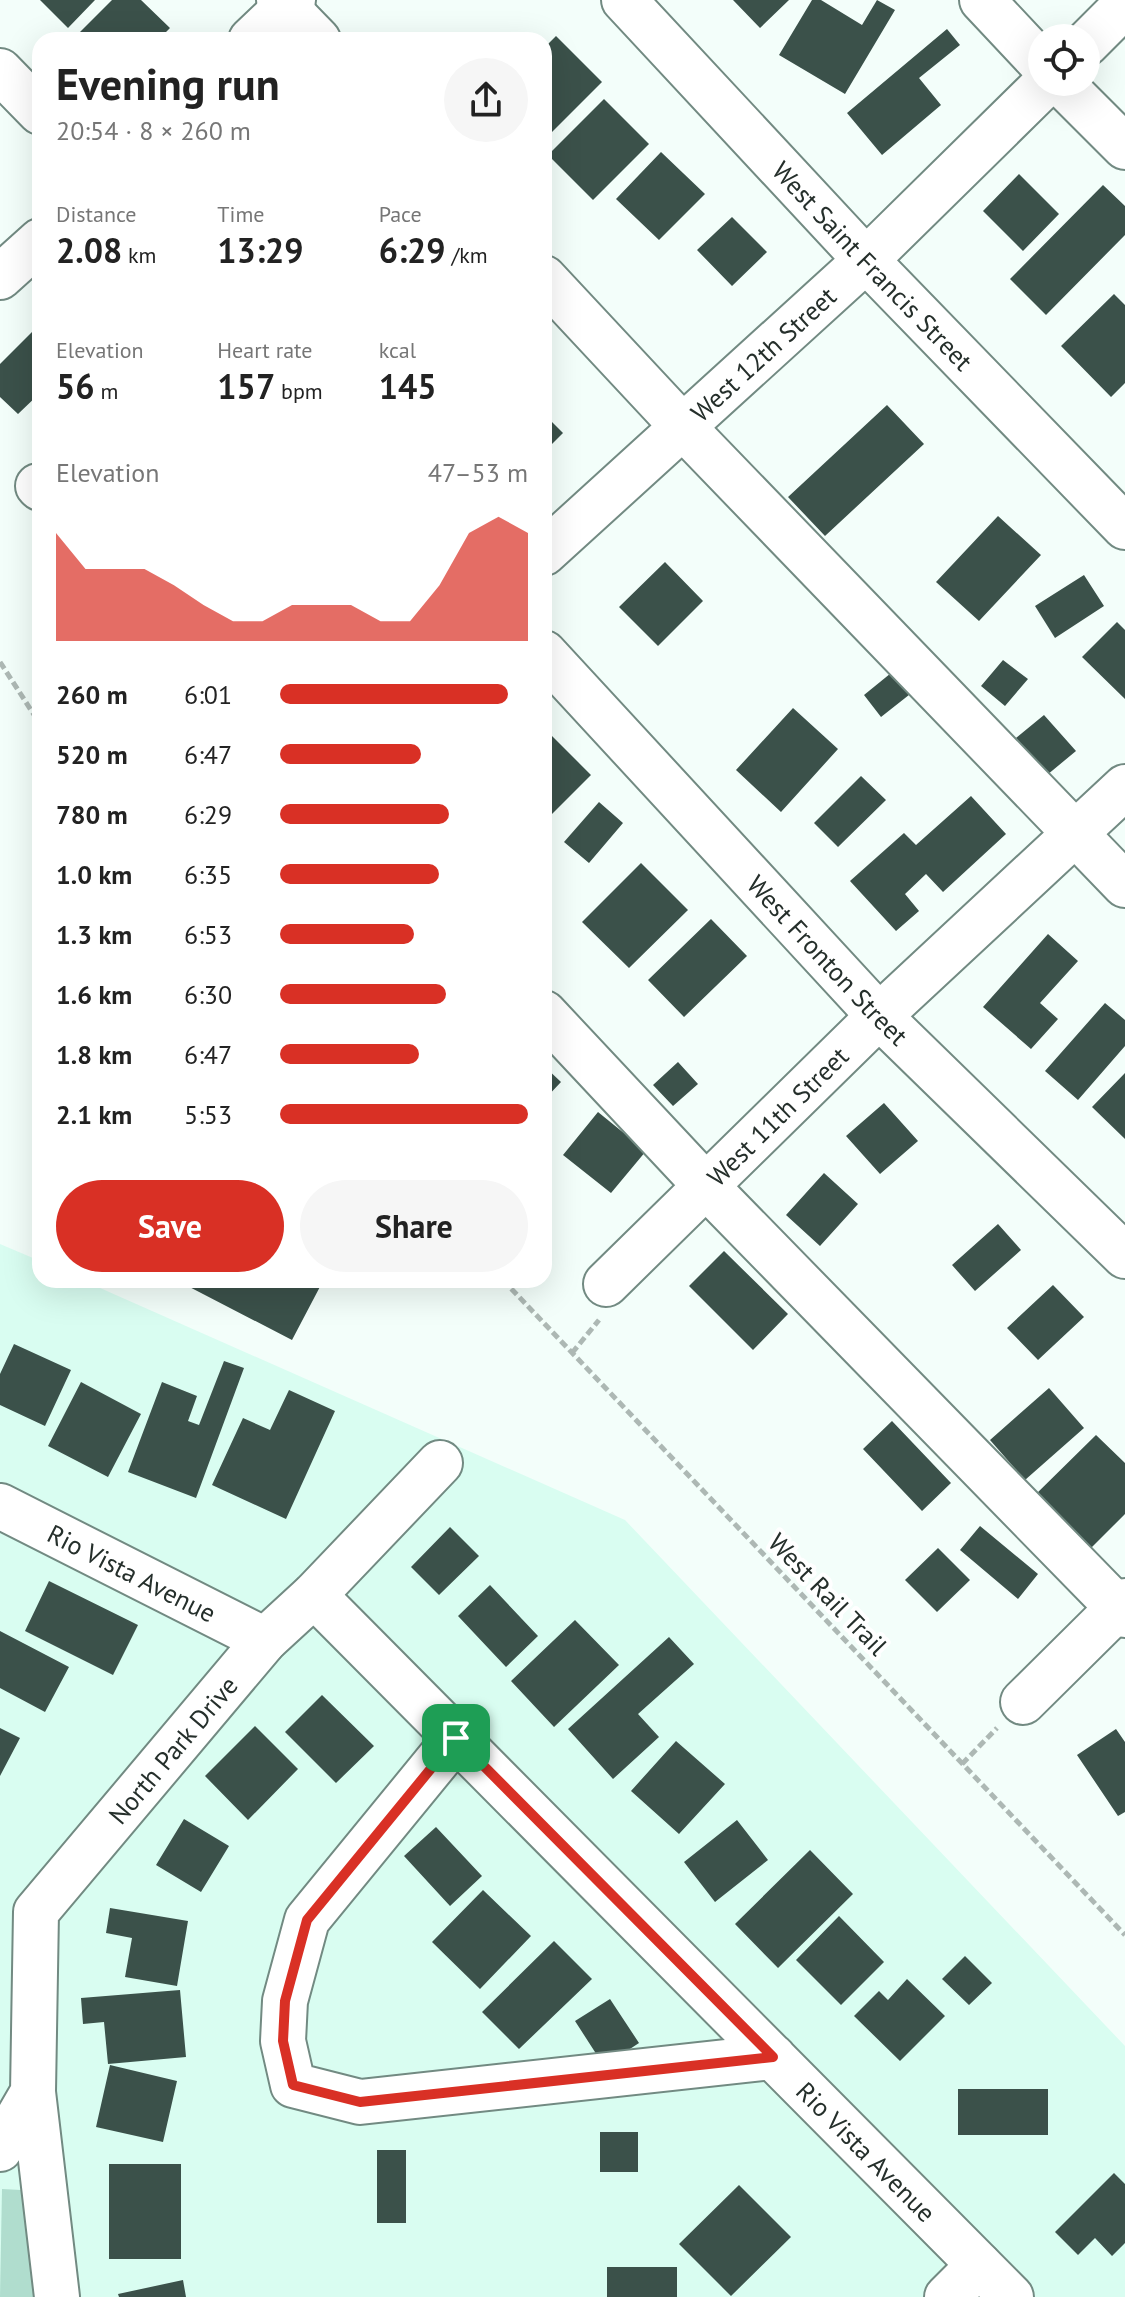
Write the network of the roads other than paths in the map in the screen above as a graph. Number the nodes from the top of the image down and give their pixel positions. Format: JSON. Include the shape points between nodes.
{"nodes":[{"id":1,"x":624,"y":0,"type":"edge"},
{"id":2,"x":982,"y":0,"type":"edge"},
{"id":3,"x":286,"y":2,"type":"edge"},
{"id":4,"x":1125,"y":5,"type":"edge"},
{"id":5,"x":1100,"y":30,"type":"edge"},
{"id":6,"x":258,"y":32,"type":"edge"},
{"id":7,"x":311,"y":32,"type":"edge"},
{"id":8,"x":1028,"y":49,"type":"edge"},
{"id":9,"x":0,"y":71,"type":"edge"},
{"id":10,"x":1033,"y":96,"type":"edge"},
{"id":11,"x":1074,"y":96,"type":"edge"},
{"id":12,"x":32,"y":104,"type":"edge"},
{"id":13,"x":1125,"y":147,"type":"edge"},
{"id":14,"x":32,"y":248,"type":"edge"},
{"id":15,"x":866,"y":260,"type":"junction"},
{"id":16,"x":0,"y":277,"type":"edge"},
{"id":17,"x":552,"y":287,"type":"edge"},
{"id":18,"x":683,"y":427,"type":"junction"},
{"id":19,"x":1125,"y":527,"type":"edge"},
{"id":20,"x":552,"y":546,"type":"edge"},
{"id":21,"x":552,"y":662,"type":"edge"},
{"id":22,"x":1125,"y":787,"type":"edge"},
{"id":23,"x":1075,"y":833,"type":"junction"},
{"id":24,"x":1125,"y":885,"type":"edge"},
{"id":25,"x":879,"y":1016,"type":"junction"},
{"id":26,"x":552,"y":1022,"type":"edge"},
{"id":27,"x":706,"y":1186,"type":"junction"},
{"id":28,"x":1125,"y":1256,"type":"edge"},
{"id":29,"x":606,"y":1284,"type":"dead end"},
{"id":30,"x":440,"y":1463,"type":"dead end"},
{"id":31,"x":0,"y":1506,"type":"edge"},
{"id":32,"x":314,"y":1595,"type":"junction"},
{"id":33,"x":1123,"y":1608,"type":"edge"},
{"id":34,"x":265,"y":1640,"type":"junction"},
{"id":35,"x":1023,"y":1702,"type":"road end"},
{"id":36,"x":456,"y":1738,"type":"junction"},
{"id":37,"x":18,"y":1909,"type":"edge"},
{"id":38,"x":773,"y":2057,"type":"junction"},
{"id":39,"x":33,"y":2092,"type":"junction"},
{"id":40,"x":0,"y":2149,"type":"edge"},
{"id":41,"x":979,"y":2265,"type":"junction"},
{"id":42,"x":57,"y":2297,"type":"edge"},
{"id":43,"x":947,"y":2297,"type":"edge"},
{"id":44,"x":1011,"y":2297,"type":"edge"}],
"edges":[{"from":1,"to":15,"type":"street","name":"West Saint Francis Street"},
{"from":2,"to":8,"type":"street"},
{"from":3,"to":6,"type":"street"},
{"from":3,"to":7,"type":"street"},
{"from":4,"to":5,"type":"street"},
{"from":9,"to":12,"type":"street"},
{"from":10,"to":15,"type":"street","name":"West 12th Street"},
{"from":11,"to":13,"type":"street"},
{"from":14,"to":16,"type":"street"},
{"from":15,"to":18,"type":"street","name":"West 12th Street"},
{"from":15,"to":19,"type":"street","name":"West Saint Francis Street"},
{"from":17,"to":18,"type":"street"},
{"from":18,"to":20,"type":"street","name":"West 12th Street"},
{"from":18,"to":23,"type":"street"},
{"from":21,"to":25,"type":"street","name":"West Fronton Street"},
{"from":22,"to":23,"type":"street","name":"West 11th Street"},
{"from":23,"to":24,"type":"street"},
{"from":23,"to":25,"type":"street","name":"West 11th Street"},
{"from":25,"to":27,"type":"street","name":"West 11th Street"},
{"from":25,"to":28,"type":"street","name":"West Fronton Street"},
{"from":26,"to":27,"type":"street"},
{"from":27,"to":29,"type":"street","name":"West 11th Street"},
{"from":27,"to":33,"type":"street"},
{"from":30,"to":32,"type":"street","name":"North Park Drive"},
{"from":31,"to":34,"type":"street","name":"Rio Vista Avenue"},
{"from":32,"to":34,"type":"street","name":"North Park Drive"},
{"from":32,"to":36,"type":"street","name":"Rio Vista Avenue"},
{"from":33,"to":35,"type":"street"},
{"from":34,"to":37,"type":"street","name":"North Park Drive"},
{"from":36,"to":38,"type":"street","name":"Rio Vista Avenue"},
{"from":36,"to":38,"type":"street","via":[[307,1920],[285,2001],[283,2041],[293,2085],[360,2102]]},
{"from":37,"to":39,"type":"street","name":"North Park Drive"},
{"from":38,"to":41,"type":"street","name":"Rio Vista Avenue"},
{"from":39,"to":40,"type":"street","name":"North Park Drive"},
{"from":39,"to":42,"type":"street","name":"North Park Drive"},
{"from":41,"to":43,"type":"street"},
{"from":41,"to":44,"type":"street","name":"Rio Vista Avenue"}]}
